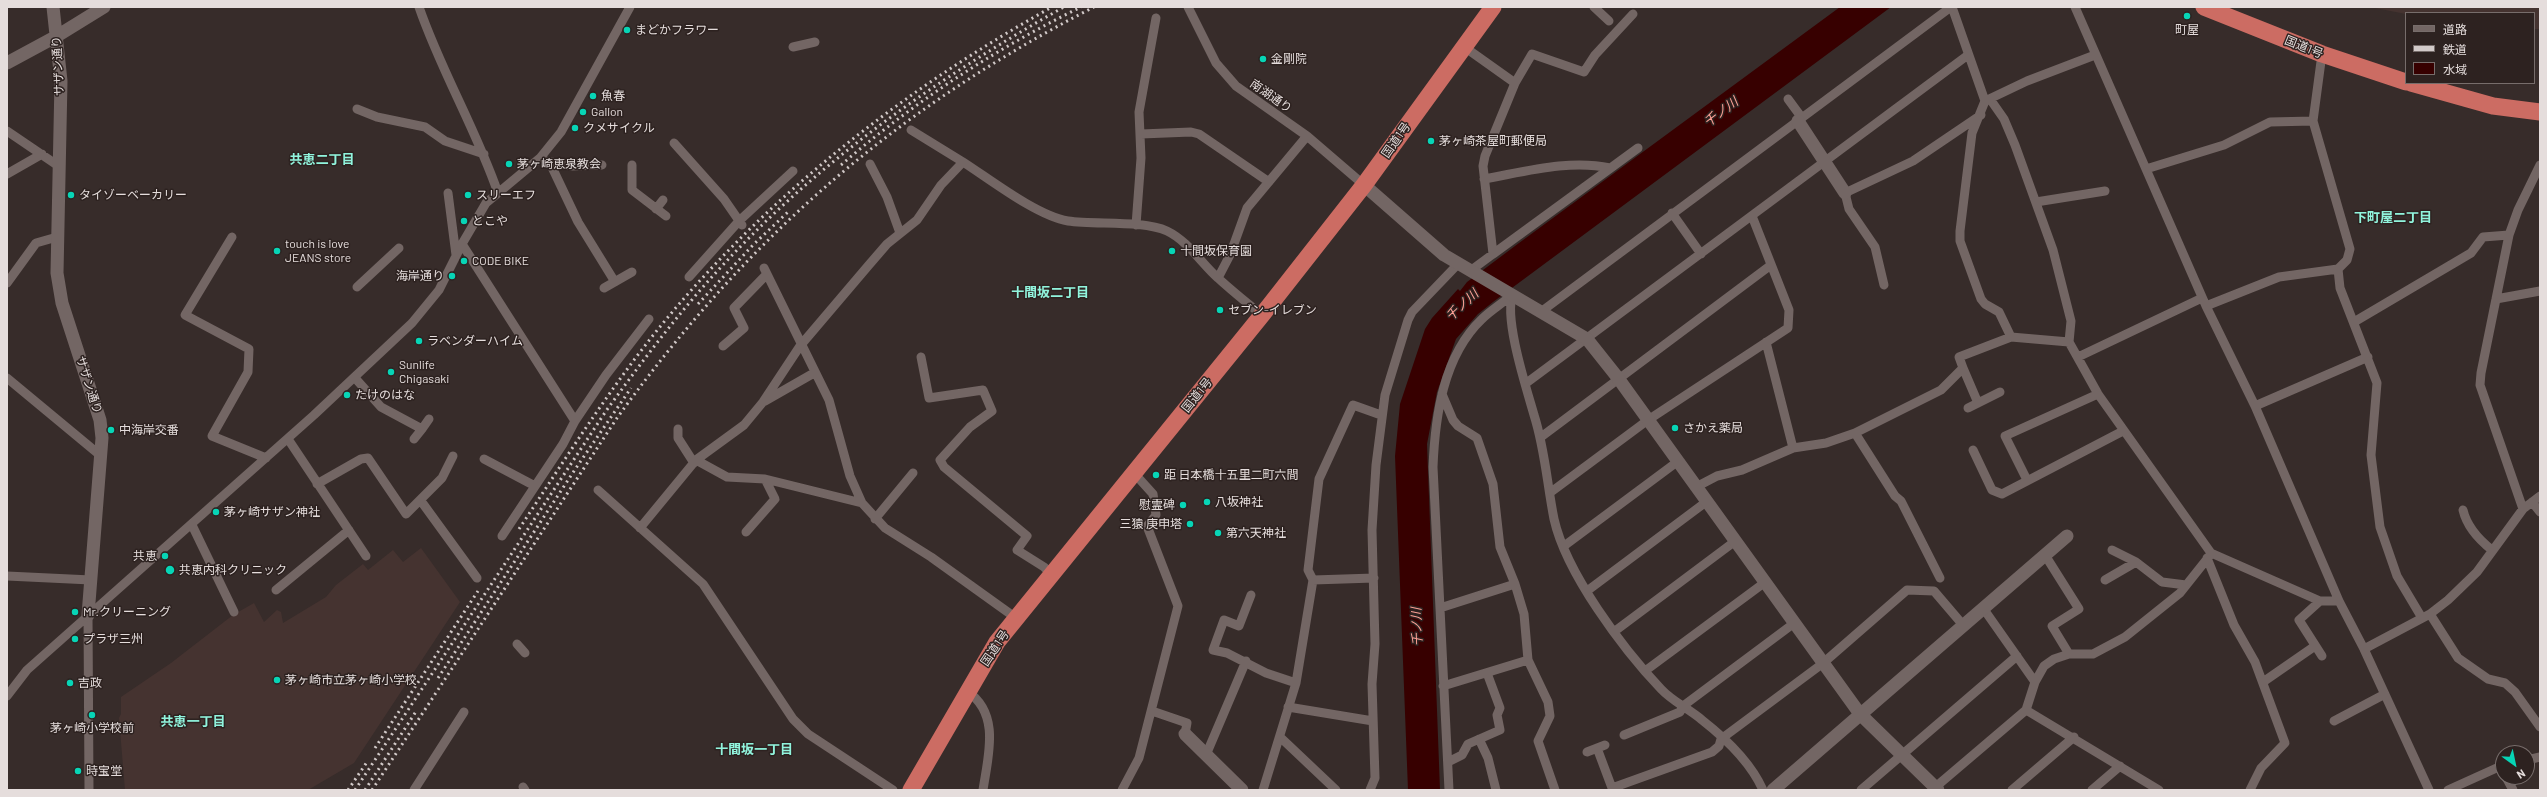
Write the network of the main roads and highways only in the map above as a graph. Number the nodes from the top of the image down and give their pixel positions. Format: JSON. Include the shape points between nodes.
{"nodes":[{"id":1,"x":1493,"y":7,"type":"edge"},
{"id":2,"x":2204,"y":7,"type":"edge"},
{"id":3,"x":2405,"y":82,"type":"edge"},
{"id":4,"x":2415,"y":84,"type":"edge"},
{"id":5,"x":2540,"y":112,"type":"edge"},
{"id":6,"x":911,"y":790,"type":"edge"}],
"edges":[{"from":1,"to":6,"type":"highway","name":"国道1号","via":[[1364,185],[997,642]]},
{"from":2,"to":3,"type":"highway","name":"国道1号","via":[[2322,54]]},
{"from":4,"to":5,"type":"highway","via":[[2493,106]]}]}
